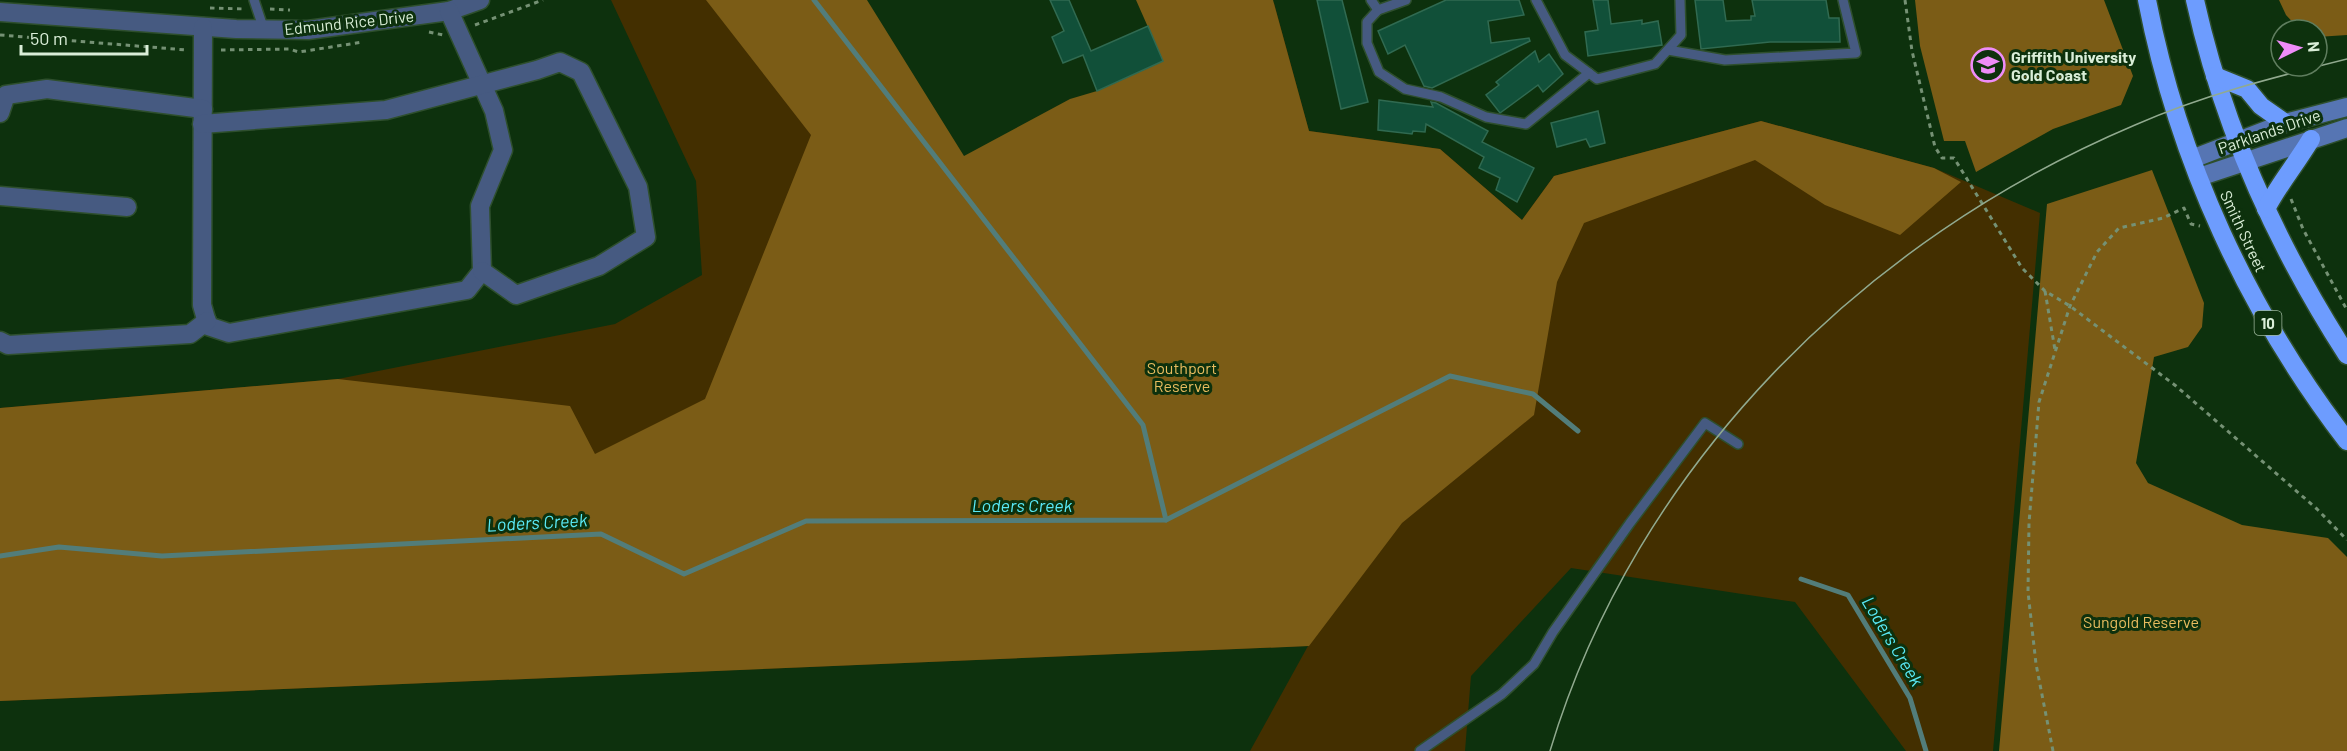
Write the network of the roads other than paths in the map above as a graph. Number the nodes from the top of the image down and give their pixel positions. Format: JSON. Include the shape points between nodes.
{"nodes":[{"id":1,"x":254,"y":0,"type":"edge"},
{"id":2,"x":480,"y":0,"type":"edge"},
{"id":3,"x":1371,"y":0,"type":"edge"},
{"id":4,"x":1406,"y":0,"type":"edge"},
{"id":5,"x":1536,"y":0,"type":"edge"},
{"id":6,"x":1680,"y":0,"type":"edge"},
{"id":7,"x":1843,"y":0,"type":"edge"},
{"id":8,"x":2195,"y":0,"type":"edge"},
{"id":9,"x":2149,"y":8,"type":"edge"},
{"id":10,"x":1378,"y":9,"type":"junction"},
{"id":11,"x":448,"y":11,"type":"junction"},
{"id":12,"x":0,"y":12,"type":"edge"},
{"id":13,"x":203,"y":27,"type":"junction"},
{"id":14,"x":264,"y":30,"type":"junction"},
{"id":15,"x":1668,"y":50,"type":"junction"},
{"id":16,"x":1589,"y":73,"type":"junction"},
{"id":17,"x":2215,"y":76,"type":"junction"},
{"id":18,"x":482,"y":84,"type":"junction"},
{"id":19,"x":2347,"y":107,"type":"edge"},
{"id":20,"x":0,"y":113,"type":"edge"},
{"id":21,"x":203,"y":116,"type":"junction"},
{"id":22,"x":2285,"y":123,"type":"junction"},
{"id":23,"x":2347,"y":128,"type":"edge"},
{"id":24,"x":2311,"y":139,"type":"junction"},
{"id":25,"x":2237,"y":141,"type":"junction"},
{"id":26,"x":2192,"y":159,"type":"junction"},
{"id":27,"x":2246,"y":161,"type":"junction"},
{"id":28,"x":2199,"y":177,"type":"junction"},
{"id":29,"x":0,"y":196,"type":"edge"},
{"id":30,"x":127,"y":207,"type":"dead end"},
{"id":31,"x":2266,"y":209,"type":"junction"},
{"id":32,"x":482,"y":271,"type":"junction"},
{"id":33,"x":207,"y":321,"type":"junction"},
{"id":34,"x":0,"y":341,"type":"edge"},
{"id":35,"x":2347,"y":355,"type":"edge"},
{"id":36,"x":2347,"y":441,"type":"edge"},
{"id":37,"x":1738,"y":444,"type":"dead end"},
{"id":38,"x":1420,"y":751,"type":"edge"}],
"edges":[{"from":1,"to":14,"type":"lane"},
{"from":2,"to":11,"type":"street","name":"Edmund Rice Drive"},
{"from":3,"to":10,"type":"lane"},
{"from":4,"to":10,"type":"lane"},
{"from":5,"to":16,"type":"lane","via":[[1565,55]]},
{"from":6,"to":15,"type":"lane","via":[[1681,35]]},
{"from":7,"to":15,"type":"lane","via":[[1856,53],[1725,60]]},
{"from":8,"to":17,"type":"highway","name":"Smith Street"},
{"from":9,"to":26,"type":"highway","name":"Smith Street","number":"10","via":[[2169,93]]},
{"from":10,"to":16,"type":"lane","via":[[1367,22],[1367,43],[1379,72],[1405,89],[1441,97],[1485,117],[1526,124]]},
{"from":11,"to":14,"type":"street","name":"Edmund Rice Drive","via":[[308,30]]},
{"from":11,"to":18,"type":"street"},
{"from":12,"to":13,"type":"street","name":"Edmund Rice Drive"},
{"from":13,"to":14,"type":"street","name":"Edmund Rice Drive"},
{"from":13,"to":21,"type":"street"},
{"from":15,"to":16,"type":"lane","via":[[1655,64],[1598,79]]},
{"from":17,"to":22,"type":"highway","via":[[2247,89],[2261,106]]},
{"from":17,"to":25,"type":"highway","name":"Smith Street"},
{"from":18,"to":21,"type":"street","via":[[386,110]]},
{"from":18,"to":32,"type":"street","via":[[494,111],[503,150],[480,206]]},
{"from":18,"to":32,"type":"street","via":[[560,62],[581,72],[638,187],[646,237],[599,266],[516,294]]},
{"from":19,"to":22,"type":"street","name":"Parklands Drive"},
{"from":20,"to":21,"type":"street","via":[[6,95],[47,89]]},
{"from":21,"to":33,"type":"street","via":[[202,305]]},
{"from":22,"to":25,"type":"street","name":"Parklands Drive"},
{"from":23,"to":24,"type":"street","name":"Parklands Drive"},
{"from":24,"to":27,"type":"street","name":"Parklands Drive"},
{"from":24,"to":31,"type":"highway","via":[[2298,162],[2278,184]]},
{"from":25,"to":26,"type":"street","name":"Parklands Drive"},
{"from":25,"to":27,"type":"highway","name":"Smith Street"},
{"from":26,"to":28,"type":"highway","name":"Smith Street","number":"10"},
{"from":27,"to":28,"type":"street","name":"Parklands Drive"},
{"from":27,"to":31,"type":"highway","name":"Smith Street"},
{"from":28,"to":36,"type":"highway","name":"Smith Street","number":"10","via":[[2221,232],[2266,318],[2307,387]]},
{"from":29,"to":30,"type":"street"},
{"from":31,"to":35,"type":"highway","name":"Smith Street"},
{"from":32,"to":33,"type":"street","via":[[467,290],[456,292],[229,333],[208,326]]},
{"from":33,"to":34,"type":"street","via":[[190,334],[8,345]]},
{"from":37,"to":38,"type":"lane","via":[[1705,423],[1630,523],[1534,664],[1502,694]]}]}
